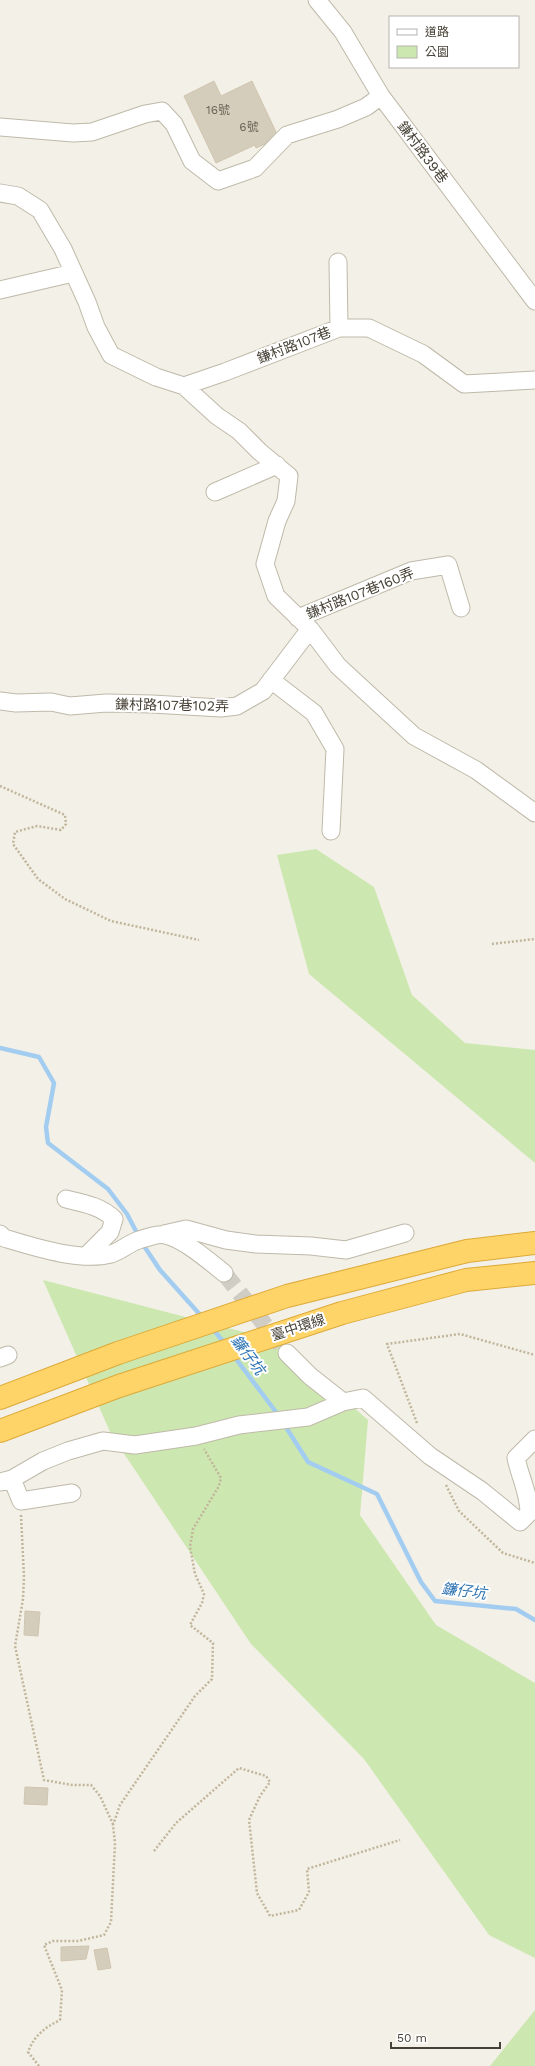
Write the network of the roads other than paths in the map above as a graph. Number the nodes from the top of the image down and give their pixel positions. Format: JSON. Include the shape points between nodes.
{"nodes":[{"id":1,"x":317,"y":0,"type":"edge"},
{"id":2,"x":381,"y":96,"type":"junction"},
{"id":3,"x":0,"y":127,"type":"edge"},
{"id":4,"x":0,"y":193,"type":"edge"},
{"id":5,"x":338,"y":262,"type":"dead end"},
{"id":6,"x":74,"y":273,"type":"junction"},
{"id":7,"x":0,"y":290,"type":"edge"},
{"id":8,"x":535,"y":301,"type":"edge"},
{"id":9,"x":339,"y":328,"type":"junction"},
{"id":10,"x":535,"y":380,"type":"edge"},
{"id":11,"x":184,"y":386,"type":"junction"},
{"id":12,"x":277,"y":465,"type":"junction"},
{"id":13,"x":215,"y":492,"type":"dead end"},
{"id":14,"x":461,"y":608,"type":"dead end"},
{"id":15,"x":304,"y":623,"type":"junction"},
{"id":16,"x":271,"y":680,"type":"junction"},
{"id":17,"x":0,"y":701,"type":"edge"},
{"id":18,"x":535,"y":813,"type":"edge"},
{"id":19,"x":331,"y":831,"type":"dead end"},
{"id":20,"x":66,"y":1199,"type":"dead end"},
{"id":21,"x":405,"y":1233,"type":"dead end"},
{"id":22,"x":0,"y":1234,"type":"edge"},
{"id":23,"x":164,"y":1234,"type":"junction"},
{"id":24,"x":535,"y":1243,"type":"edge"},
{"id":25,"x":87,"y":1255,"type":"junction"},
{"id":26,"x":224,"y":1273,"type":"tunnel mouth"},
{"id":27,"x":535,"y":1273,"type":"edge"},
{"id":28,"x":287,"y":1353,"type":"tunnel mouth"},
{"id":29,"x":0,"y":1398,"type":"edge"},
{"id":30,"x":343,"y":1402,"type":"junction"},
{"id":31,"x":0,"y":1431,"type":"edge"},
{"id":32,"x":535,"y":1439,"type":"edge"},
{"id":33,"x":6,"y":1481,"type":"edge"},
{"id":34,"x":72,"y":1493,"type":"dead end"}],
"edges":[{"from":1,"to":2,"type":"street","name":"鎌村路39巷","via":[[343,32]]},
{"from":2,"to":3,"type":"street","via":[[366,107],[345,116],[286,135],[255,168],[218,181],[192,161],[174,124],[162,110],[92,132],[73,133]]},
{"from":2,"to":8,"type":"street","name":"鎌村路39巷"},
{"from":4,"to":6,"type":"street","via":[[18,196],[40,210]]},
{"from":5,"to":9,"type":"street"},
{"from":6,"to":7,"type":"street"},
{"from":6,"to":11,"type":"street","via":[[96,327],[112,355],[156,377]]},
{"from":9,"to":10,"type":"street","name":"鎌村路107巷","via":[[369,328],[422,354],[464,384]]},
{"from":9,"to":11,"type":"street","name":"鎌村路107巷"},
{"from":11,"to":12,"type":"street"},
{"from":12,"to":13,"type":"street"},
{"from":12,"to":15,"type":"street","via":[[289,476],[286,501],[265,564],[276,596]]},
{"from":14,"to":15,"type":"street","name":"鎌村路107巷160弄","via":[[448,565],[411,571]]},
{"from":15,"to":16,"type":"street","name":"鎌村路107巷102弄"},
{"from":15,"to":18,"type":"street","name":"鎌村路107巷160弄","via":[[338,666],[414,736],[476,770]]},
{"from":16,"to":17,"type":"street","name":"鎌村路107巷102弄","via":[[263,691],[237,706],[221,708],[106,703],[70,706],[51,702]]},
{"from":16,"to":19,"type":"street","via":[[314,713],[335,749]]},
{"from":20,"to":25,"type":"street","via":[[87,1204],[108,1213],[114,1219],[110,1232]]},
{"from":21,"to":23,"type":"street","via":[[346,1250],[256,1244],[226,1240],[186,1229]]},
{"from":22,"to":25,"type":"street","via":[[4,1238],[36,1248],[64,1254]]},
{"from":23,"to":25,"type":"street","via":[[139,1240],[112,1254]]},
{"from":23,"to":26,"type":"street","via":[[200,1253]]},
{"from":24,"to":29,"type":"highway","via":[[459,1253],[287,1296],[118,1353]]},
{"from":27,"to":31,"type":"highway","name":"臺中環線","via":[[466,1280],[342,1313],[119,1386]]},
{"from":28,"to":30,"type":"street","via":[[310,1376]]},
{"from":30,"to":32,"type":"street","via":[[363,1398],[430,1456],[482,1491],[520,1522],[529,1513],[529,1499],[516,1458]]},
{"from":30,"to":33,"type":"street","via":[[308,1417],[240,1425],[196,1436],[135,1445],[102,1441],[43,1461]]},
{"from":33,"to":34,"type":"street","via":[[20,1501]]}]}
